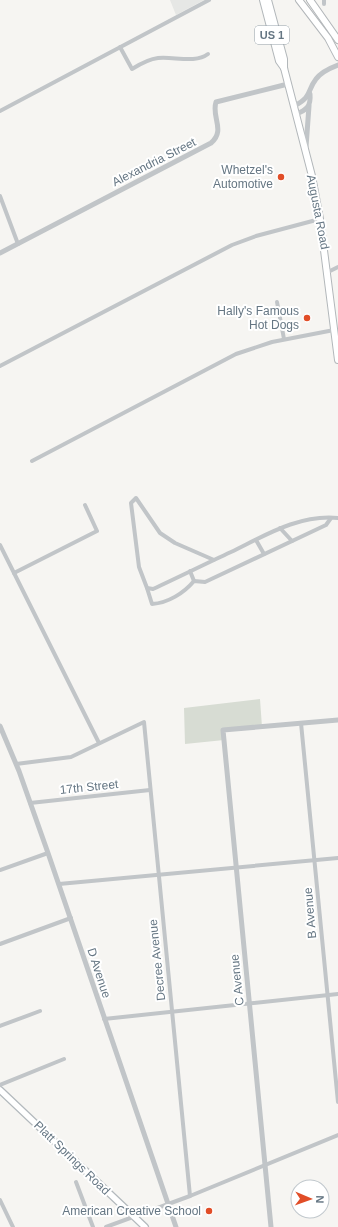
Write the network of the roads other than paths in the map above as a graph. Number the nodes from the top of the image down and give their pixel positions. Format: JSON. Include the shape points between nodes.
{"nodes":[{"id":1,"x":208,"y":0,"type":"edge"},
{"id":2,"x":263,"y":0,"type":"edge"},
{"id":3,"x":268,"y":0,"type":"edge"},
{"id":4,"x":299,"y":0,"type":"edge"},
{"id":5,"x":310,"y":0,"type":"edge"},
{"id":6,"x":338,"y":40,"type":"edge"},
{"id":7,"x":120,"y":47,"type":"junction"},
{"id":8,"x":208,"y":54,"type":"dead end"},
{"id":9,"x":338,"y":57,"type":"edge"},
{"id":10,"x":338,"y":65,"type":"edge"},
{"id":11,"x":284,"y":68,"type":"junction"},
{"id":12,"x":288,"y":84,"type":"junction"},
{"id":13,"x":310,"y":93,"type":"junction"},
{"id":14,"x":294,"y":106,"type":"junction"},
{"id":15,"x":309,"y":106,"type":"junction"},
{"id":16,"x":0,"y":111,"type":"edge"},
{"id":17,"x":296,"y":114,"type":"junction"},
{"id":18,"x":305,"y":154,"type":"junction"},
{"id":19,"x":0,"y":196,"type":"edge"},
{"id":20,"x":320,"y":219,"type":"junction"},
{"id":21,"x":18,"y":244,"type":"junction"},
{"id":22,"x":0,"y":253,"type":"edge"},
{"id":23,"x":338,"y":267,"type":"edge"},
{"id":24,"x":328,"y":272,"type":"junction"},
{"id":25,"x":277,"y":302,"type":"dead end"},
{"id":26,"x":336,"y":333,"type":"edge"},
{"id":27,"x":284,"y":339,"type":"junction"},
{"id":28,"x":338,"y":360,"type":"edge"},
{"id":29,"x":0,"y":366,"type":"edge"},
{"id":30,"x":32,"y":461,"type":"dead end"},
{"id":31,"x":85,"y":505,"type":"dead end"},
{"id":32,"x":331,"y":518,"type":"junction"},
{"id":33,"x":338,"y":518,"type":"edge"},
{"id":34,"x":280,"y":528,"type":"junction"},
{"id":35,"x":256,"y":540,"type":"junction"},
{"id":36,"x":292,"y":541,"type":"junction"},
{"id":37,"x":0,"y":545,"type":"edge"},
{"id":38,"x":264,"y":554,"type":"junction"},
{"id":39,"x":214,"y":560,"type":"junction"},
{"id":40,"x":190,"y":571,"type":"junction"},
{"id":41,"x":14,"y":573,"type":"junction"},
{"id":42,"x":194,"y":581,"type":"junction"},
{"id":43,"x":147,"y":588,"type":"junction"},
{"id":44,"x":338,"y":720,"type":"edge"},
{"id":45,"x":302,"y":723,"type":"junction"},
{"id":46,"x":0,"y":726,"type":"edge"},
{"id":47,"x":98,"y":743,"type":"junction"},
{"id":48,"x":16,"y":764,"type":"junction"},
{"id":49,"x":150,"y":790,"type":"junction"},
{"id":50,"x":30,"y":803,"type":"junction"},
{"id":51,"x":48,"y":853,"type":"junction"},
{"id":52,"x":338,"y":858,"type":"edge"},
{"id":53,"x":315,"y":860,"type":"junction"},
{"id":54,"x":236,"y":867,"type":"junction"},
{"id":55,"x":0,"y":870,"type":"edge"},
{"id":56,"x":159,"y":874,"type":"junction"},
{"id":57,"x":59,"y":884,"type":"junction"},
{"id":58,"x":70,"y":918,"type":"junction"},
{"id":59,"x":0,"y":944,"type":"edge"},
{"id":60,"x":338,"y":994,"type":"edge"},
{"id":61,"x":328,"y":995,"type":"junction"},
{"id":62,"x":249,"y":1004,"type":"junction"},
{"id":63,"x":40,"y":1011,"type":"dead end"},
{"id":64,"x":172,"y":1012,"type":"junction"},
{"id":65,"x":104,"y":1019,"type":"junction"},
{"id":66,"x":0,"y":1026,"type":"edge"},
{"id":67,"x":64,"y":1059,"type":"dead end"},
{"id":68,"x":0,"y":1085,"type":"edge"},
{"id":69,"x":0,"y":1090,"type":"edge"},
{"id":70,"x":338,"y":1102,"type":"edge"},
{"id":71,"x":338,"y":1135,"type":"edge"},
{"id":72,"x":265,"y":1165,"type":"junction"},
{"id":73,"x":76,"y":1182,"type":"dead end"},
{"id":74,"x":190,"y":1196,"type":"junction"},
{"id":75,"x":0,"y":1200,"type":"edge"},
{"id":76,"x":168,"y":1205,"type":"junction"},
{"id":77,"x":135,"y":1217,"type":"junction"},
{"id":78,"x":13,"y":1227,"type":"edge"},
{"id":79,"x":93,"y":1227,"type":"edge"},
{"id":80,"x":106,"y":1227,"type":"edge"},
{"id":81,"x":145,"y":1227,"type":"edge"},
{"id":82,"x":176,"y":1227,"type":"edge"},
{"id":83,"x":271,"y":1227,"type":"edge"}],
"edges":[{"from":1,"to":7,"type":"street"},
{"from":2,"to":11,"type":"main road","name":"Augusta Road","number":"US 1","via":[[279,61]]},
{"from":3,"to":11,"type":"main road","name":"Augusta Road","number":"US 1","via":[[284,59]]},
{"from":4,"to":9,"type":"main road","via":[[328,38]]},
{"from":5,"to":6,"type":"main road"},
{"from":7,"to":8,"type":"street","via":[[132,69],[148,60],[158,58],[199,58]]},
{"from":7,"to":16,"type":"street"},
{"from":10,"to":13,"type":"street","via":[[319,75]]},
{"from":11,"to":12,"type":"main road","name":"Augusta Road","number":"US 1"},
{"from":12,"to":14,"type":"main road","name":"Augusta Road","number":"US 1"},
{"from":12,"to":21,"type":"street","name":"Alexandria Street","via":[[216,102],[214,107],[219,124],[218,132],[211,143]]},
{"from":13,"to":14,"type":"street","via":[[305,100]]},
{"from":13,"to":15,"type":"street"},
{"from":14,"to":17,"type":"main road","name":"Augusta Road","number":"US 1"},
{"from":15,"to":17,"type":"street","via":[[305,111]]},
{"from":15,"to":18,"type":"street"},
{"from":17,"to":18,"type":"main road","name":"Augusta Road","number":"US 1"},
{"from":18,"to":20,"type":"main road","name":"Augusta Road","number":"US 1"},
{"from":19,"to":21,"type":"street"},
{"from":20,"to":24,"type":"main road","name":"Augusta Road","number":"US 1"},
{"from":20,"to":29,"type":"street","via":[[232,245]]},
{"from":21,"to":22,"type":"street","name":"Alexandria Street"},
{"from":23,"to":24,"type":"street"},
{"from":24,"to":26,"type":"main road","name":"Augusta Road","number":"US 1"},
{"from":25,"to":27,"type":"street"},
{"from":26,"to":27,"type":"street"},
{"from":26,"to":28,"type":"main road","name":"Augusta Road","number":"US 1"},
{"from":27,"to":30,"type":"street","via":[[236,354]]},
{"from":31,"to":41,"type":"street","via":[[97,531]]},
{"from":32,"to":33,"type":"street"},
{"from":32,"to":34,"type":"street","via":[[302,521]]},
{"from":32,"to":36,"type":"street","via":[[326,525]]},
{"from":34,"to":35,"type":"street"},
{"from":34,"to":36,"type":"street"},
{"from":35,"to":38,"type":"street"},
{"from":35,"to":39,"type":"street"},
{"from":36,"to":38,"type":"street"},
{"from":37,"to":41,"type":"street"},
{"from":38,"to":42,"type":"street","via":[[205,582]]},
{"from":39,"to":40,"type":"street"},
{"from":39,"to":43,"type":"street","via":[[175,543],[160,533],[136,498],[131,502],[140,567]]},
{"from":40,"to":42,"type":"street"},
{"from":40,"to":43,"type":"street","via":[[153,589]]},
{"from":41,"to":47,"type":"street"},
{"from":42,"to":43,"type":"street","via":[[177,596],[159,603],[152,604]]},
{"from":44,"to":45,"type":"street"},
{"from":45,"to":53,"type":"street","name":"B Avenue"},
{"from":45,"to":54,"type":"street","name":"C Avenue","via":[[223,730]]},
{"from":46,"to":48,"type":"street","name":"D Avenue"},
{"from":47,"to":48,"type":"street","via":[[65,758]]},
{"from":47,"to":49,"type":"street","name":"Decree Avenue","via":[[144,722]]},
{"from":48,"to":50,"type":"street","name":"D Avenue"},
{"from":49,"to":50,"type":"street","name":"17th Street"},
{"from":49,"to":56,"type":"street","name":"Decree Avenue"},
{"from":50,"to":51,"type":"street","name":"D Avenue"},
{"from":51,"to":55,"type":"street"},
{"from":51,"to":57,"type":"street","name":"D Avenue"},
{"from":52,"to":53,"type":"street"},
{"from":53,"to":54,"type":"street"},
{"from":53,"to":61,"type":"street","name":"B Avenue"},
{"from":54,"to":56,"type":"street"},
{"from":54,"to":62,"type":"street","name":"C Avenue"},
{"from":56,"to":57,"type":"street"},
{"from":56,"to":64,"type":"street","name":"Decree Avenue"},
{"from":57,"to":58,"type":"street","name":"D Avenue"},
{"from":58,"to":59,"type":"street"},
{"from":58,"to":65,"type":"street","name":"D Avenue"},
{"from":60,"to":61,"type":"street"},
{"from":61,"to":62,"type":"street"},
{"from":61,"to":70,"type":"street","name":"B Avenue"},
{"from":62,"to":64,"type":"street"},
{"from":62,"to":72,"type":"street","name":"C Avenue"},
{"from":63,"to":66,"type":"street"},
{"from":64,"to":65,"type":"street"},
{"from":64,"to":74,"type":"street","name":"Decree Avenue"},
{"from":65,"to":76,"type":"street","name":"D Avenue"},
{"from":67,"to":68,"type":"street"},
{"from":69,"to":77,"type":"main road","name":"Platt Springs Road"},
{"from":71,"to":72,"type":"street"},
{"from":72,"to":74,"type":"street"},
{"from":72,"to":83,"type":"street","name":"C Avenue"},
{"from":73,"to":79,"type":"street"},
{"from":74,"to":76,"type":"street"},
{"from":75,"to":78,"type":"street"},
{"from":76,"to":77,"type":"street"},
{"from":76,"to":82,"type":"street","name":"D Avenue"},
{"from":77,"to":80,"type":"street"},
{"from":77,"to":81,"type":"main road","name":"Platt Springs Road"}]}
